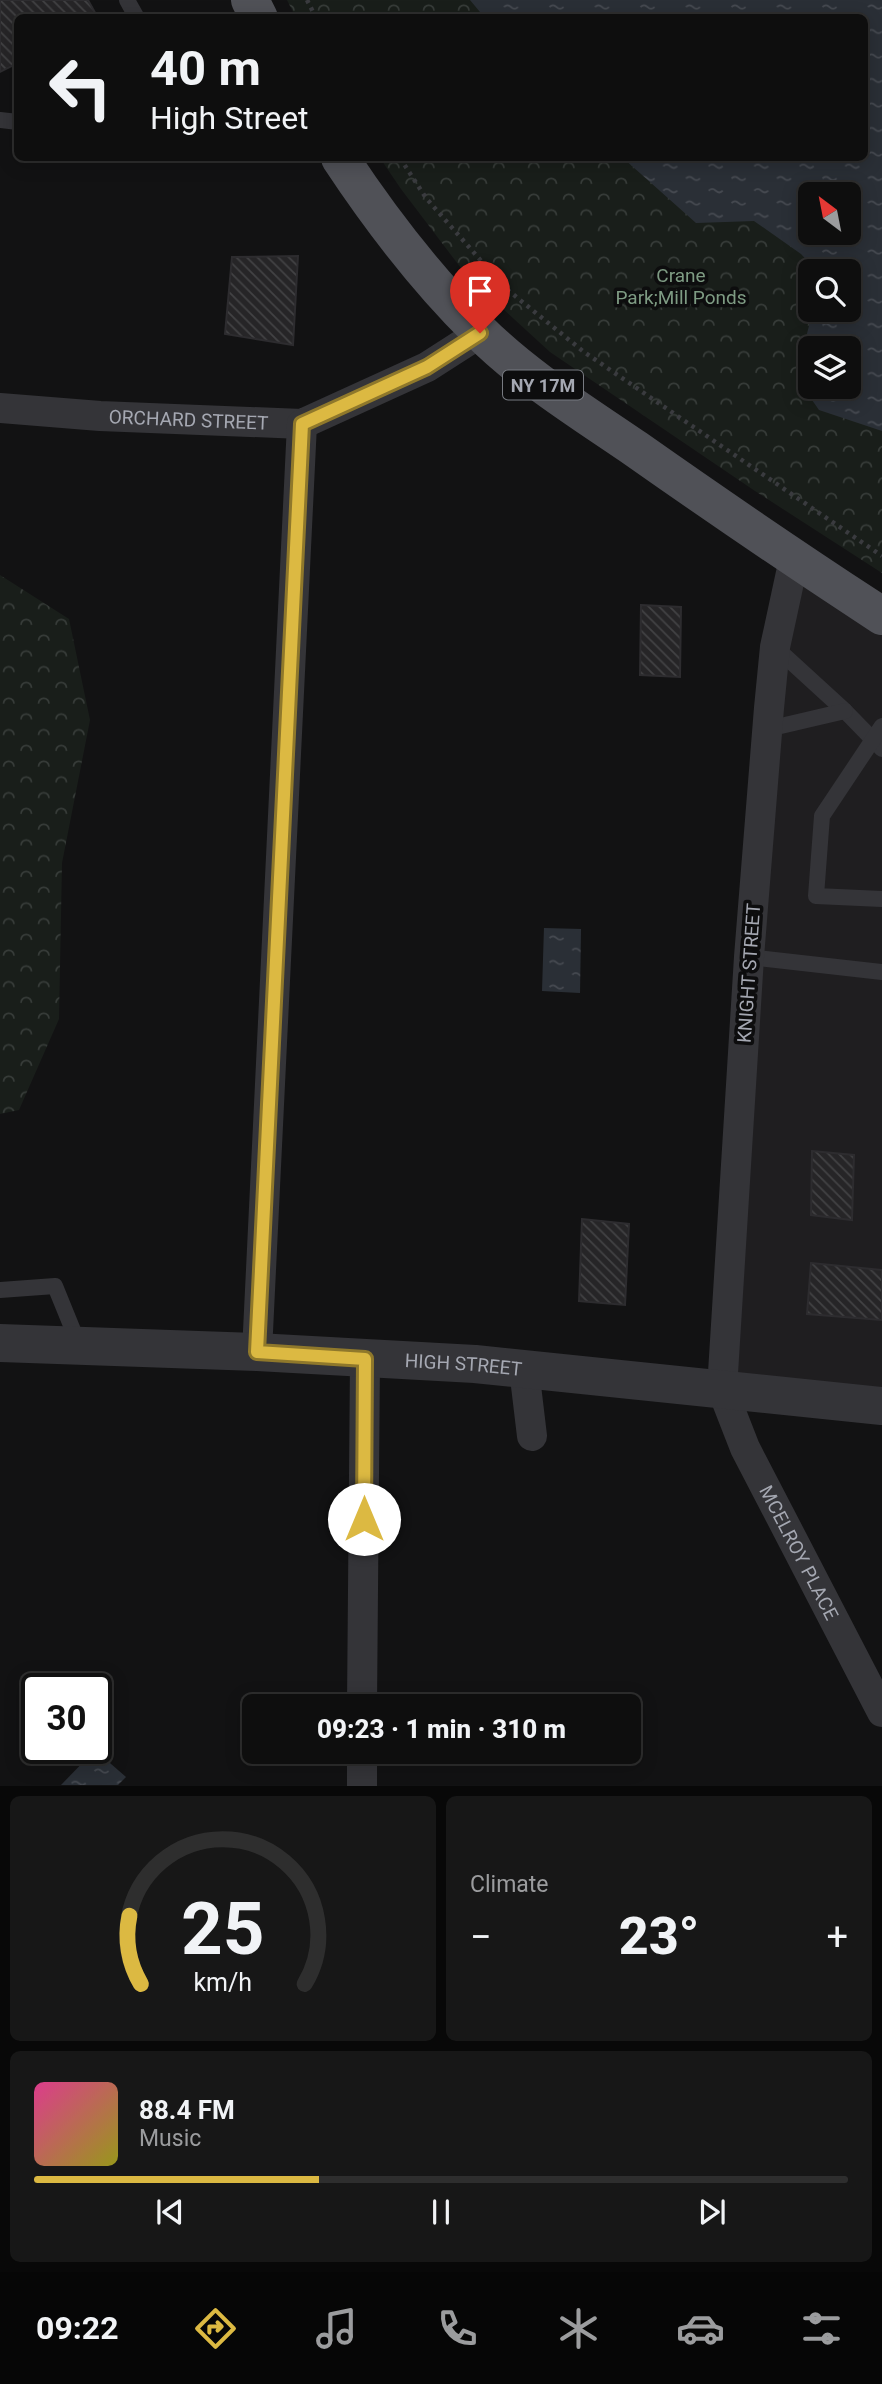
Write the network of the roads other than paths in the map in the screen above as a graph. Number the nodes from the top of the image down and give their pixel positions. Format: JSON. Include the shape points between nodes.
{"nodes":[{"id":1,"x":342,"y":161,"type":"edge"},
{"id":2,"x":480,"y":333,"type":"junction"},
{"id":3,"x":0,"y":408,"type":"edge"},
{"id":4,"x":302,"y":424,"type":"junction"},
{"id":5,"x":794,"y":559,"type":"junction"},
{"id":6,"x":882,"y":616,"type":"edge"},
{"id":7,"x":775,"y":647,"type":"junction"},
{"id":8,"x":845,"y":710,"type":"junction"},
{"id":9,"x":768,"y":729,"type":"junction"},
{"id":10,"x":879,"y":738,"type":"edge"},
{"id":11,"x":882,"y":899,"type":"edge"},
{"id":12,"x":749,"y":957,"type":"junction"},
{"id":13,"x":882,"y":972,"type":"edge"},
{"id":14,"x":0,"y":1290,"type":"edge"},
{"id":15,"x":0,"y":1343,"type":"edge"},
{"id":16,"x":79,"y":1345,"type":"junction"},
{"id":17,"x":257,"y":1352,"type":"junction"},
{"id":18,"x":365,"y":1359,"type":"junction"},
{"id":19,"x":524,"y":1368,"type":"junction"},
{"id":20,"x":722,"y":1389,"type":"junction"},
{"id":21,"x":882,"y":1406,"type":"edge"},
{"id":22,"x":532,"y":1436,"type":"dead end"},
{"id":23,"x":362,"y":1694,"type":"edge"},
{"id":24,"x":882,"y":1712,"type":"edge"},
{"id":25,"x":362,"y":1764,"type":"edge"},
{"id":26,"x":362,"y":1786,"type":"edge"}],
"edges":[{"from":1,"to":2,"type":"main road","number":"NY 17M","via":[[426,275]]},
{"from":2,"to":4,"type":"street","name":"ORCHARD STREET","via":[[427,367]]},
{"from":2,"to":5,"type":"main road","number":"NY 17M","via":[[535,379]]},
{"from":3,"to":4,"type":"street","name":"ORCHARD STREET"},
{"from":4,"to":17,"type":"street"},
{"from":5,"to":6,"type":"main road","number":"NY 17M"},
{"from":5,"to":7,"type":"street","name":"KNIGHT STREET"},
{"from":7,"to":8,"type":"lane"},
{"from":7,"to":9,"type":"street","name":"KNIGHT STREET"},
{"from":8,"to":9,"type":"lane"},
{"from":8,"to":10,"type":"lane"},
{"from":9,"to":12,"type":"street","name":"KNIGHT STREET"},
{"from":10,"to":11,"type":"lane","via":[[822,816],[816,896]]},
{"from":12,"to":13,"type":"lane"},
{"from":12,"to":20,"type":"street","name":"KNIGHT STREET"},
{"from":14,"to":16,"type":"lane","via":[[55,1286]]},
{"from":15,"to":16,"type":"street","name":"HIGH STREET"},
{"from":16,"to":17,"type":"street","name":"HIGH STREET"},
{"from":17,"to":18,"type":"street","name":"HIGH STREET"},
{"from":18,"to":19,"type":"street","name":"HIGH STREET"},
{"from":18,"to":23,"type":"street"},
{"from":19,"to":20,"type":"street","name":"HIGH STREET"},
{"from":19,"to":22,"type":"street"},
{"from":20,"to":21,"type":"street","name":"HIGH STREET"},
{"from":20,"to":24,"type":"street","name":"MCELROY PLACE","via":[[745,1448]]},
{"from":25,"to":26,"type":"street"}]}
